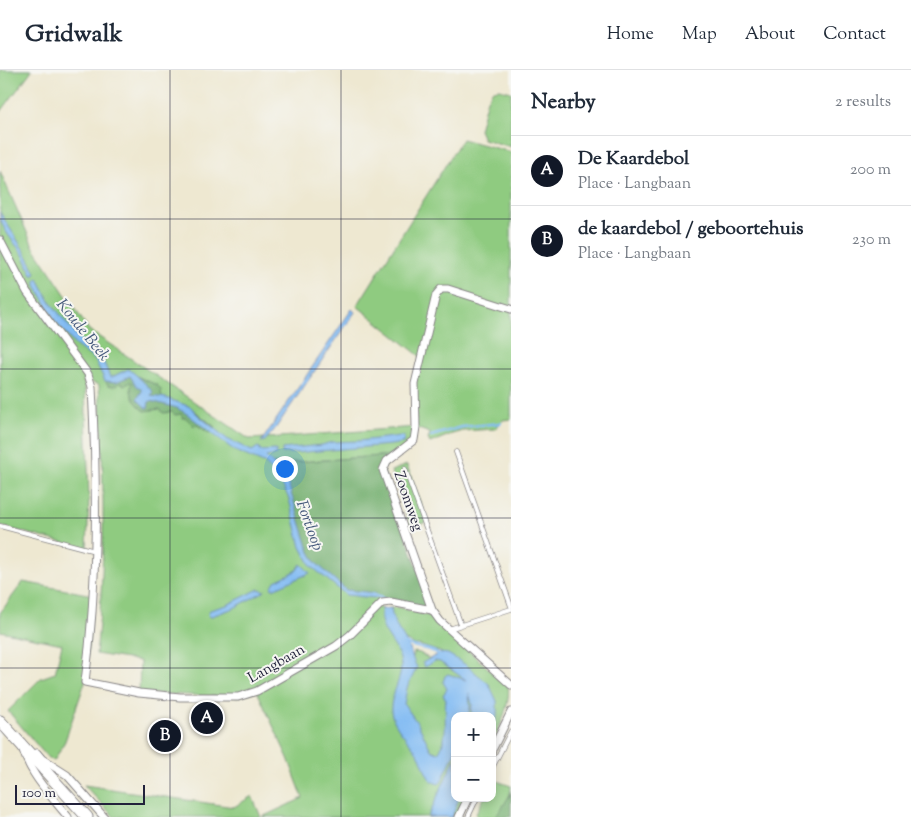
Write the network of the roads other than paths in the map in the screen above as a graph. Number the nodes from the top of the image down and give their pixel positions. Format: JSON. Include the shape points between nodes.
{"nodes":[{"id":1,"x":0,"y":240,"type":"edge"},
{"id":2,"x":511,"y":309,"type":"edge"},
{"id":3,"x":456,"y":452,"type":"dead end"},
{"id":4,"x":405,"y":469,"type":"dead end"},
{"id":5,"x":0,"y":526,"type":"edge"},
{"id":6,"x":96,"y":551,"type":"junction"},
{"id":7,"x":511,"y":607,"type":"edge"},
{"id":8,"x":432,"y":610,"type":"junction"},
{"id":9,"x":461,"y":625,"type":"junction"},
{"id":10,"x":449,"y":629,"type":"junction"},
{"id":11,"x":511,"y":684,"type":"edge"},
{"id":12,"x":511,"y":712,"type":"edge"},
{"id":13,"x":0,"y":721,"type":"edge"},
{"id":14,"x":511,"y":731,"type":"edge"},
{"id":15,"x":496,"y":742,"type":"edge"},
{"id":16,"x":21,"y":744,"type":"junction"},
{"id":17,"x":496,"y":760,"type":"edge"},
{"id":18,"x":466,"y":802,"type":"edge"},
{"id":19,"x":475,"y":802,"type":"edge"},
{"id":20,"x":68,"y":817,"type":"edge"},
{"id":21,"x":86,"y":817,"type":"edge"},
{"id":22,"x":104,"y":817,"type":"edge"},
{"id":23,"x":459,"y":817,"type":"edge"},
{"id":24,"x":468,"y":817,"type":"edge"}],
"edges":[{"from":1,"to":6,"type":"street","via":[[27,292],[91,382]]},
{"from":2,"to":8,"type":"street","name":"Zoomweg","via":[[448,289],[441,289],[436,294],[415,384],[414,440],[387,461],[383,470]]},
{"from":3,"to":7,"type":"lane"},
{"from":4,"to":9,"type":"lane"},
{"from":5,"to":6,"type":"lane"},
{"from":6,"to":8,"type":"street","name":"Langbaan","via":[[85,682],[140,693],[226,698],[251,694],[336,646],[386,602]]},
{"from":7,"to":9,"type":"lane"},
{"from":8,"to":10,"type":"street","name":"Zoomweg"},
{"from":9,"to":10,"type":"lane"},
{"from":10,"to":11,"type":"street","name":"Zoomweg"},
{"from":12,"to":15,"type":"street"},
{"from":13,"to":16,"type":"main road"},
{"from":14,"to":17,"type":"lane"},
{"from":16,"to":20,"type":"street","via":[[41,785]]},
{"from":16,"to":21,"type":"main road"},
{"from":16,"to":22,"type":"street","via":[[67,775]]},
{"from":18,"to":23,"type":"street"},
{"from":19,"to":24,"type":"lane"}]}
